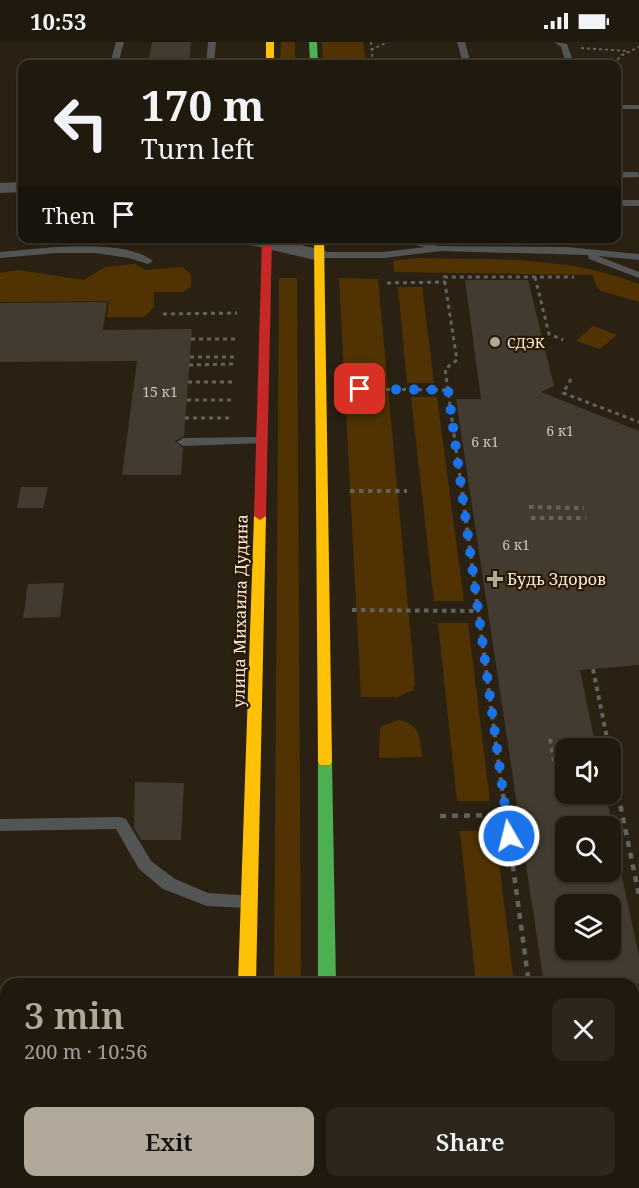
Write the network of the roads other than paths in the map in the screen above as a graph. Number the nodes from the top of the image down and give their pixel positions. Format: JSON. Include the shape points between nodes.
{"nodes":[{"id":1,"x":120,"y":42,"type":"edge"},
{"id":2,"x":212,"y":42,"type":"edge"},
{"id":3,"x":270,"y":42,"type":"edge"},
{"id":4,"x":313,"y":42,"type":"edge"},
{"id":5,"x":461,"y":42,"type":"edge"},
{"id":6,"x":561,"y":43,"type":"edge"},
{"id":7,"x":115,"y":60,"type":"edge"},
{"id":8,"x":210,"y":60,"type":"edge"},
{"id":9,"x":270,"y":60,"type":"edge"},
{"id":10,"x":314,"y":60,"type":"edge"},
{"id":11,"x":466,"y":60,"type":"edge"},
{"id":12,"x":568,"y":60,"type":"edge"},
{"id":13,"x":621,"y":107,"type":"edge"},
{"id":14,"x":639,"y":107,"type":"edge"},
{"id":15,"x":621,"y":175,"type":"edge"},
{"id":16,"x":638,"y":175,"type":"edge"},
{"id":17,"x":17,"y":190,"type":"edge"},
{"id":18,"x":0,"y":197,"type":"edge"},
{"id":19,"x":621,"y":203,"type":"edge"},
{"id":20,"x":639,"y":203,"type":"edge"},
{"id":21,"x":267,"y":243,"type":"edge"},
{"id":22,"x":284,"y":243,"type":"edge"},
{"id":23,"x":419,"y":243,"type":"edge"},
{"id":24,"x":319,"y":247,"type":"edge"},
{"id":25,"x":441,"y":248,"type":"junction"},
{"id":26,"x":578,"y":252,"type":"junction"},
{"id":27,"x":0,"y":255,"type":"edge"},
{"id":28,"x":639,"y":257,"type":"edge"},
{"id":29,"x":148,"y":261,"type":"dead end"},
{"id":30,"x":639,"y":275,"type":"edge"},
{"id":31,"x":260,"y":441,"type":"junction"},
{"id":32,"x":183,"y":442,"type":"dead end"},
{"id":33,"x":0,"y":825,"type":"edge"},
{"id":34,"x":249,"y":901,"type":"junction"},
{"id":35,"x":246,"y":978,"type":"edge"},
{"id":36,"x":327,"y":978,"type":"edge"}],
"edges":[{"from":1,"to":7,"type":"lane"},
{"from":2,"to":8,"type":"lane"},
{"from":3,"to":9,"type":"street"},
{"from":4,"to":10,"type":"street"},
{"from":5,"to":11,"type":"lane"},
{"from":6,"to":12,"type":"lane"},
{"from":13,"to":14,"type":"lane"},
{"from":15,"to":16,"type":"lane"},
{"from":17,"to":18,"type":"street"},
{"from":19,"to":20,"type":"lane"},
{"from":21,"to":31,"type":"street","name":"улица Михаила Дудина"},
{"from":22,"to":24,"type":"street"},
{"from":23,"to":25,"type":"lane"},
{"from":24,"to":25,"type":"lane","via":[[384,255]]},
{"from":24,"to":36,"type":"street"},
{"from":25,"to":26,"type":"lane"},
{"from":26,"to":28,"type":"lane"},
{"from":26,"to":30,"type":"lane"},
{"from":27,"to":29,"type":"lane","via":[[105,250],[128,252]]},
{"from":31,"to":32,"type":"lane"},
{"from":31,"to":34,"type":"street","name":"улица Михаила Дудина"},
{"from":33,"to":34,"type":"lane","via":[[120,823],[146,865],[169,884],[207,899]]},
{"from":34,"to":35,"type":"street","name":"улица Михаила Дудина"}]}
